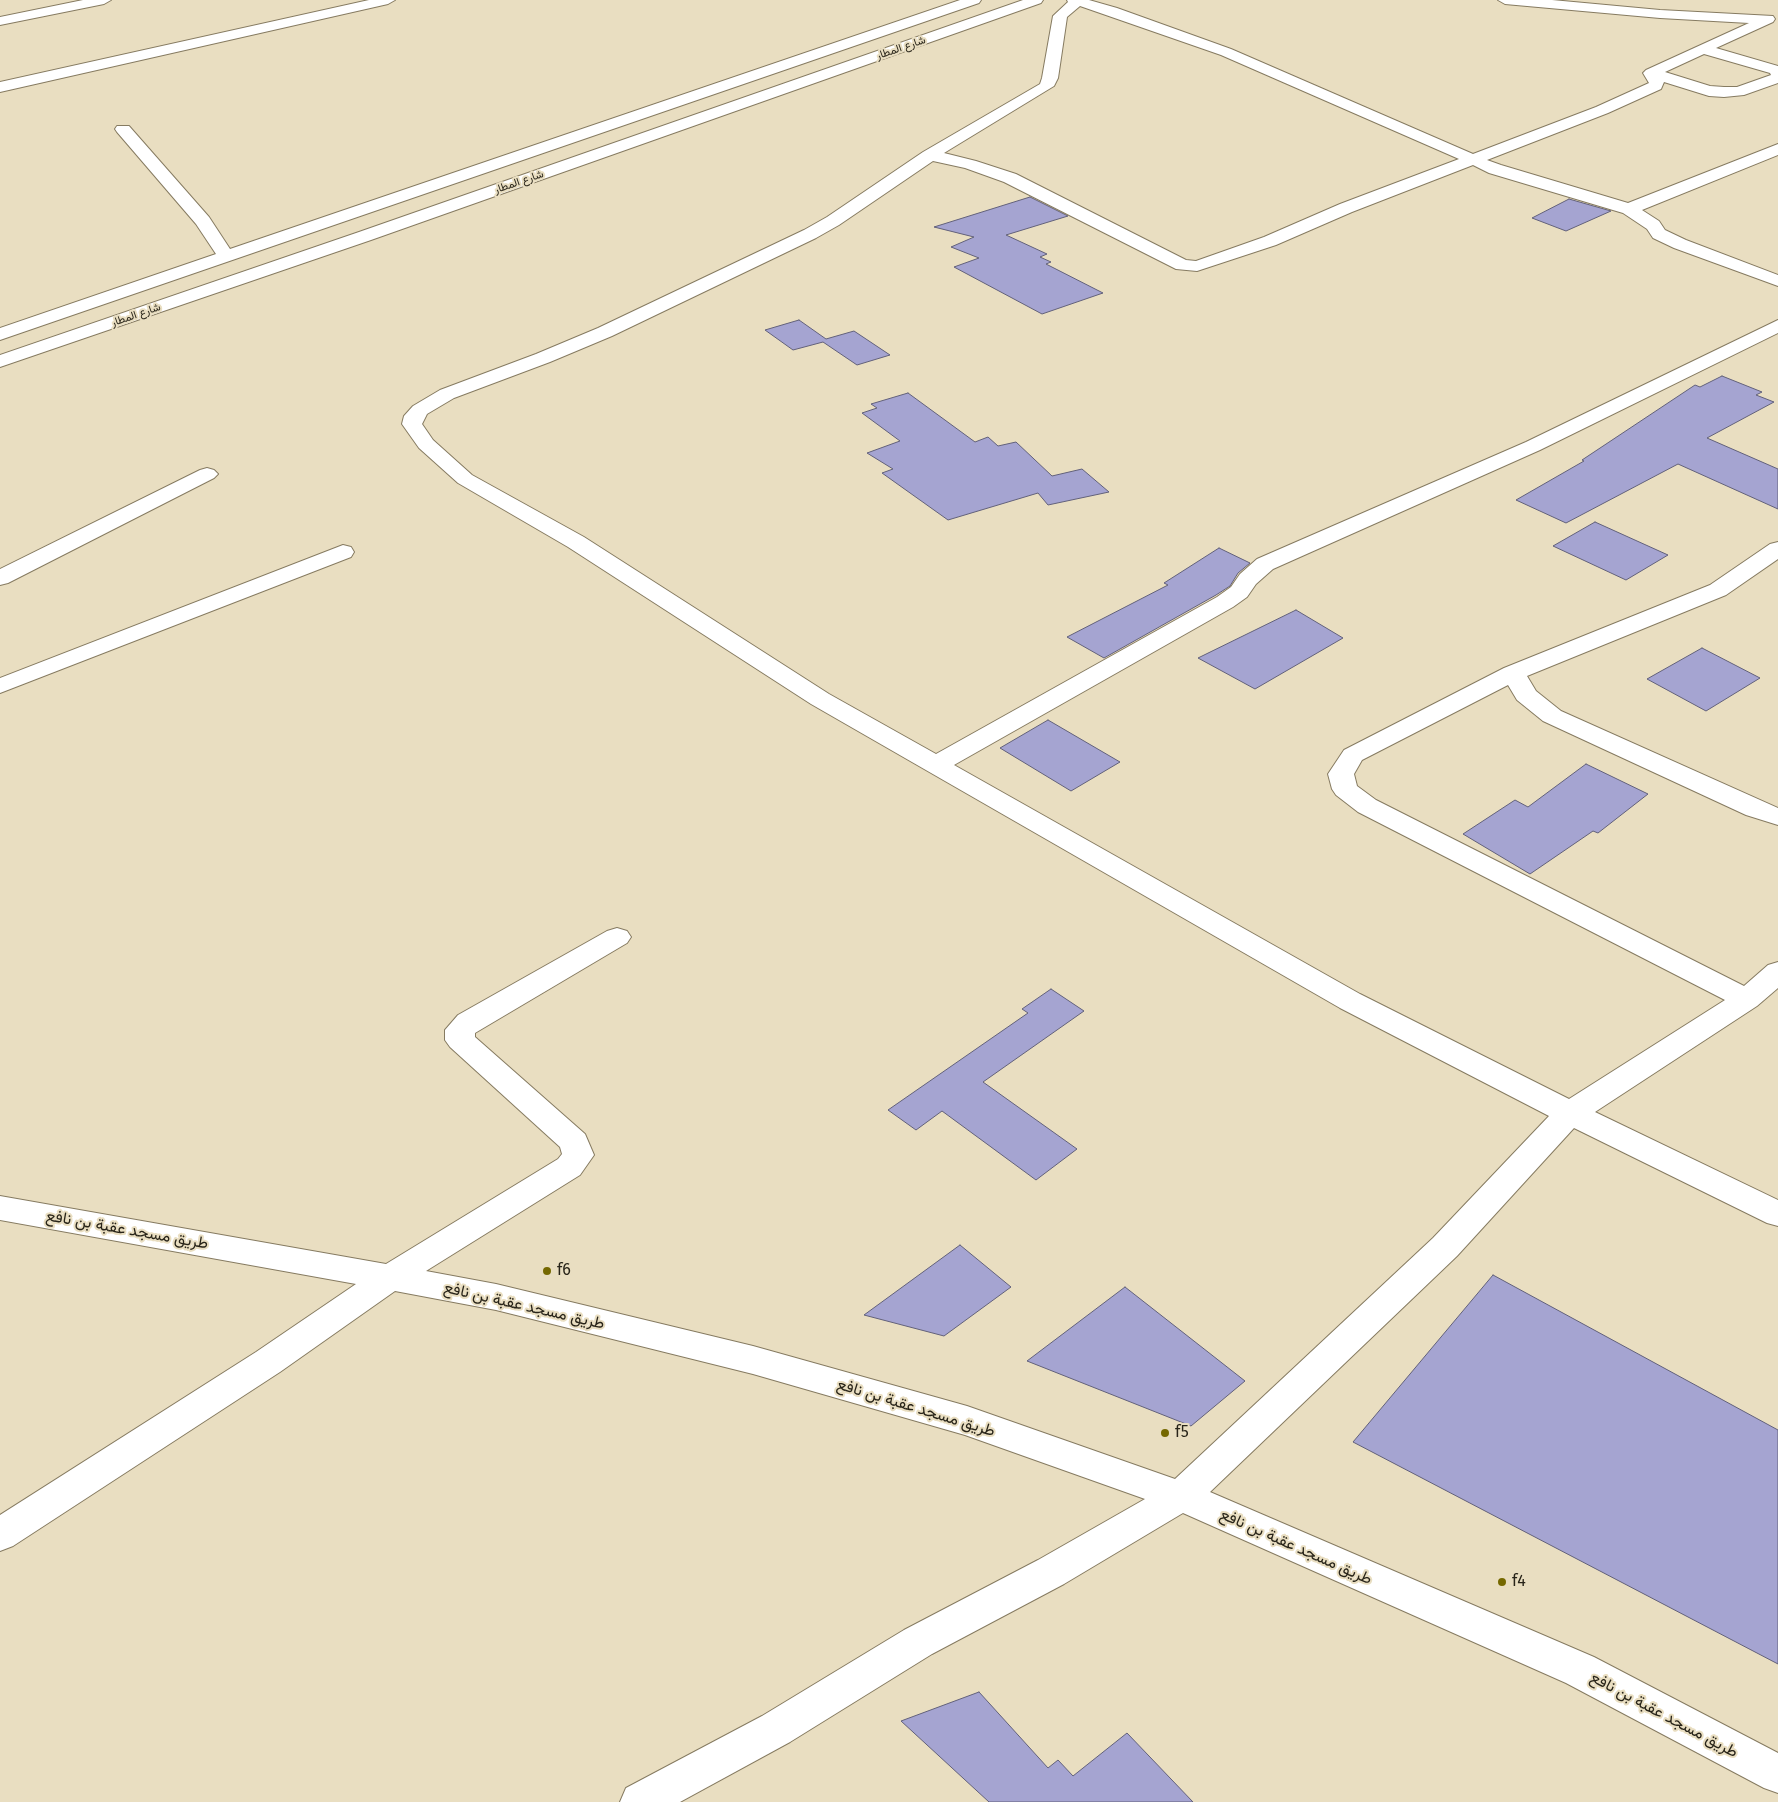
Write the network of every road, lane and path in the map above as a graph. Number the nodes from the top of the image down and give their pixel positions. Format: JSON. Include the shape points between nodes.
{"nodes":[{"id":1,"x":104,"y":0,"type":"edge"},
{"id":2,"x":388,"y":0,"type":"edge"},
{"id":3,"x":974,"y":0,"type":"edge"},
{"id":4,"x":1036,"y":0,"type":"edge"},
{"id":5,"x":1075,"y":0,"type":"edge"},
{"id":6,"x":1505,"y":0,"type":"edge"},
{"id":7,"x":1773,"y":20,"type":"edge"},
{"id":8,"x":0,"y":21,"type":"edge"},
{"id":9,"x":1702,"y":49,"type":"junction"},
{"id":10,"x":1651,"y":72,"type":"junction"},
{"id":11,"x":1778,"y":74,"type":"edge"},
{"id":12,"x":1778,"y":78,"type":"edge"},
{"id":13,"x":0,"y":87,"type":"edge"},
{"id":14,"x":123,"y":129,"type":"dead end"},
{"id":15,"x":1778,"y":149,"type":"edge"},
{"id":16,"x":929,"y":155,"type":"junction"},
{"id":17,"x":1471,"y":159,"type":"junction"},
{"id":18,"x":1629,"y":209,"type":"junction"},
{"id":19,"x":333,"y":219,"type":"junction"},
{"id":20,"x":365,"y":236,"type":"junction"},
{"id":21,"x":226,"y":256,"type":"junction"},
{"id":22,"x":1778,"y":281,"type":"edge"},
{"id":23,"x":1778,"y":326,"type":"edge"},
{"id":24,"x":0,"y":334,"type":"edge"},
{"id":25,"x":0,"y":361,"type":"edge"},
{"id":26,"x":207,"y":474,"type":"dead end"},
{"id":27,"x":1778,"y":549,"type":"edge"},
{"id":28,"x":343,"y":552,"type":"dead end"},
{"id":29,"x":0,"y":578,"type":"edge"},
{"id":30,"x":1513,"y":673,"type":"junction"},
{"id":31,"x":0,"y":686,"type":"edge"},
{"id":32,"x":936,"y":765,"type":"junction"},
{"id":33,"x":1778,"y":817,"type":"edge"},
{"id":34,"x":616,"y":937,"type":"dead end"},
{"id":35,"x":1778,"y":972,"type":"edge"},
{"id":36,"x":1747,"y":999,"type":"junction"},
{"id":37,"x":1570,"y":1113,"type":"junction"},
{"id":38,"x":0,"y":1208,"type":"edge"},
{"id":39,"x":1778,"y":1214,"type":"edge"},
{"id":40,"x":390,"y":1278,"type":"junction"},
{"id":41,"x":1181,"y":1496,"type":"junction"},
{"id":42,"x":0,"y":1535,"type":"edge"},
{"id":43,"x":1778,"y":1774,"type":"edge"},
{"id":44,"x":640,"y":1802,"type":"edge"}],
"edges":[{"from":1,"to":8,"type":"street"},
{"from":2,"to":13,"type":"street"},
{"from":3,"to":19,"type":"street","name":"شارع المطار"},
{"from":4,"to":20,"type":"street","name":"شارع المطار"},
{"from":5,"to":16,"type":"street","via":[[1060,16],[1049,83]]},
{"from":5,"to":17,"type":"street","via":[[1226,52]]},
{"from":6,"to":7,"type":"street"},
{"from":7,"to":9,"type":"street"},
{"from":9,"to":10,"type":"street"},
{"from":9,"to":11,"type":"street","via":[[1775,70]]},
{"from":10,"to":12,"type":"street","via":[[1709,91],[1724,92],[1739,92]]},
{"from":10,"to":17,"type":"street","via":[[1656,86],[1529,139]]},
{"from":14,"to":21,"type":"street","via":[[204,221]]},
{"from":15,"to":18,"type":"street"},
{"from":16,"to":17,"type":"street","via":[[970,164],[1020,182],[1190,267],[1270,241]]},
{"from":16,"to":32,"type":"street","via":[[810,234],[605,332],[447,394],[420,410],[412,424],[426,444],[465,479],[576,542],[820,699]]},
{"from":17,"to":18,"type":"street","via":[[1521,178]]},
{"from":18,"to":22,"type":"street","via":[[1642,216],[1666,238]]},
{"from":19,"to":20,"type":"street"},
{"from":19,"to":21,"type":"street","name":"شارع المطار"},
{"from":20,"to":25,"type":"street","name":"شارع المطار"},
{"from":21,"to":24,"type":"street","name":"شارع المطار"},
{"from":23,"to":32,"type":"street","via":[[1533,446],[1265,564],[1225,602]]},
{"from":26,"to":29,"type":"street"},
{"from":27,"to":30,"type":"street","via":[[1718,590]]},
{"from":28,"to":31,"type":"street"},
{"from":30,"to":33,"type":"street","via":[[1526,694],[1552,716]]},
{"from":30,"to":36,"type":"street","via":[[1353,756],[1341,774],[1345,789],[1367,806]]},
{"from":32,"to":37,"type":"street","via":[[1350,1001]]},
{"from":34,"to":40,"type":"street","via":[[468,1022],[460,1030],[460,1040],[574,1142],[578,1154],[569,1167]]},
{"from":35,"to":36,"type":"street"},
{"from":36,"to":37,"type":"street"},
{"from":37,"to":39,"type":"street"},
{"from":37,"to":41,"type":"street","via":[[1445,1247]]},
{"from":38,"to":40,"type":"street","name":"طريق مسجد عقبة بن نافع"},
{"from":40,"to":41,"type":"street","name":"طريق مسجد عقبة بن نافع","via":[[496,1297],[753,1360],[967,1421]]},
{"from":40,"to":42,"type":"street","via":[[268,1362]]},
{"from":41,"to":43,"type":"street","name":"طريق مسجد عقبة بن نافع","via":[[1580,1670]]},
{"from":41,"to":44,"type":"street","via":[[1051,1572],[918,1642],[776,1729]]}]}
